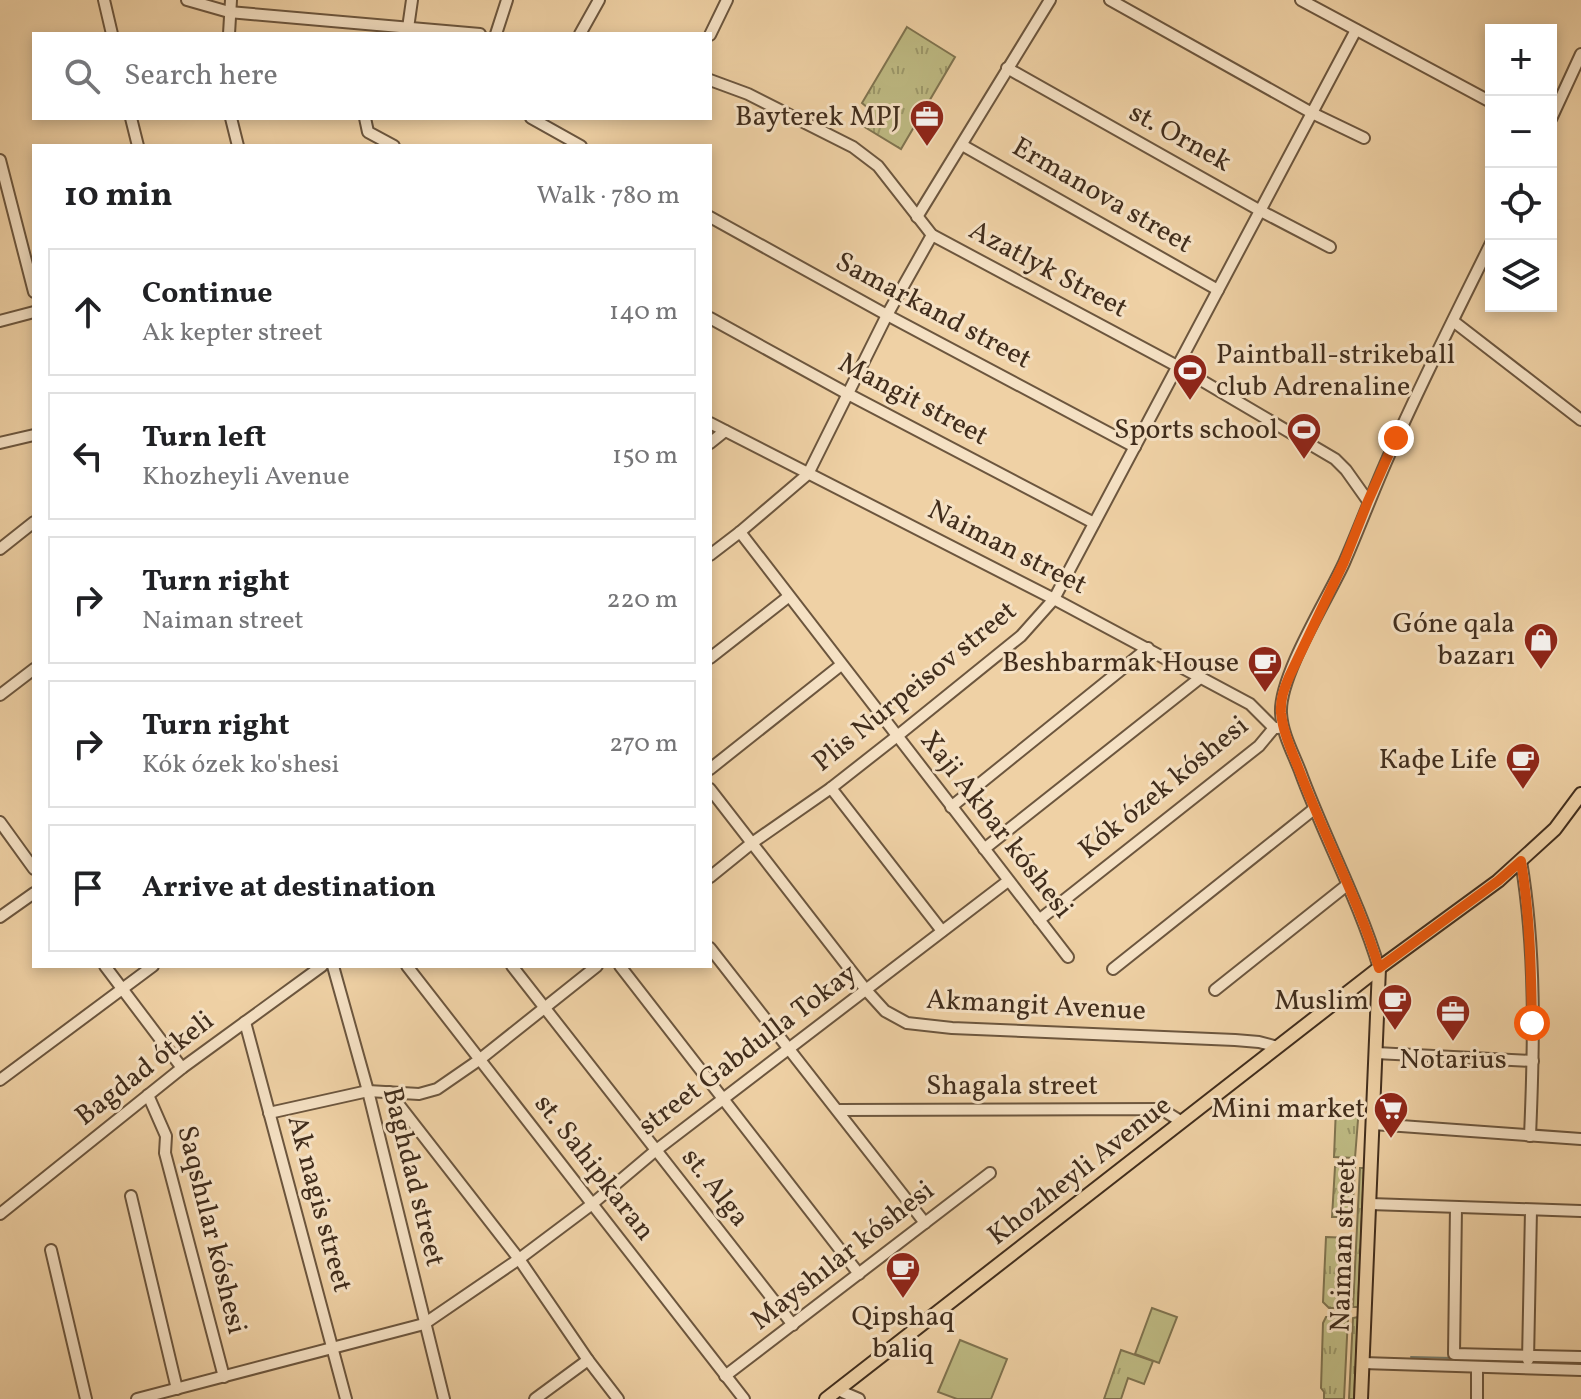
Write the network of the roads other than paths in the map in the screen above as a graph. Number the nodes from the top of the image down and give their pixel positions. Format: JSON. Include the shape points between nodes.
{"nodes":[{"id":1,"x":104,"y":0,"type":"edge"},
{"id":2,"x":187,"y":0,"type":"edge"},
{"id":3,"x":231,"y":0,"type":"edge"},
{"id":4,"x":412,"y":0,"type":"edge"},
{"id":5,"x":507,"y":0,"type":"edge"},
{"id":6,"x":599,"y":0,"type":"edge"},
{"id":7,"x":727,"y":0,"type":"edge"},
{"id":8,"x":1050,"y":0,"type":"edge"},
{"id":9,"x":1110,"y":0,"type":"edge"},
{"id":10,"x":1301,"y":0,"type":"edge"},
{"id":11,"x":229,"y":12,"type":"junction"},
{"id":12,"x":340,"y":22,"type":"junction"},
{"id":13,"x":402,"y":30,"type":"edge"},
{"id":14,"x":1356,"y":30,"type":"junction"},
{"id":15,"x":112,"y":32,"type":"edge"},
{"id":16,"x":229,"y":32,"type":"edge"},
{"id":17,"x":342,"y":32,"type":"edge"},
{"id":18,"x":441,"y":32,"type":"edge"},
{"id":19,"x":497,"y":32,"type":"edge"},
{"id":20,"x":581,"y":32,"type":"edge"},
{"id":21,"x":711,"y":32,"type":"edge"},
{"id":22,"x":1581,"y":54,"type":"edge"},
{"id":23,"x":1007,"y":68,"type":"junction"},
{"id":24,"x":712,"y":81,"type":"edge"},
{"id":25,"x":1485,"y":99,"type":"edge"},
{"id":26,"x":1557,"y":106,"type":"edge"},
{"id":27,"x":1312,"y":113,"type":"junction"},
{"id":28,"x":132,"y":120,"type":"edge"},
{"id":29,"x":232,"y":120,"type":"edge"},
{"id":30,"x":365,"y":120,"type":"edge"},
{"id":31,"x":535,"y":120,"type":"edge"},
{"id":32,"x":1364,"y":138,"type":"dead end"},
{"id":33,"x":138,"y":144,"type":"edge"},
{"id":34,"x":238,"y":144,"type":"edge"},
{"id":35,"x":390,"y":144,"type":"edge"},
{"id":36,"x":577,"y":144,"type":"edge"},
{"id":37,"x":962,"y":145,"type":"junction"},
{"id":38,"x":0,"y":160,"type":"edge"},
{"id":39,"x":5,"y":199,"type":"edge"},
{"id":40,"x":1259,"y":210,"type":"junction"},
{"id":41,"x":917,"y":217,"type":"junction"},
{"id":42,"x":712,"y":218,"type":"edge"},
{"id":43,"x":932,"y":235,"type":"junction"},
{"id":44,"x":1330,"y":247,"type":"dead end"},
{"id":45,"x":1485,"y":255,"type":"edge"},
{"id":46,"x":32,"y":286,"type":"edge"},
{"id":47,"x":1218,"y":290,"type":"junction"},
{"id":48,"x":32,"y":313,"type":"edge"},
{"id":49,"x":887,"y":315,"type":"junction"},
{"id":50,"x":712,"y":319,"type":"edge"},
{"id":51,"x":0,"y":321,"type":"edge"},
{"id":52,"x":1453,"y":321,"type":"junction"},
{"id":53,"x":1177,"y":366,"type":"junction"},
{"id":54,"x":848,"y":394,"type":"junction"},
{"id":55,"x":1581,"y":420,"type":"edge"},
{"id":56,"x":712,"y":424,"type":"edge"},
{"id":57,"x":725,"y":431,"type":"junction"},
{"id":58,"x":32,"y":435,"type":"edge"},
{"id":59,"x":712,"y":441,"type":"edge"},
{"id":60,"x":0,"y":443,"type":"edge"},
{"id":61,"x":1135,"y":447,"type":"junction"},
{"id":62,"x":808,"y":474,"type":"junction"},
{"id":63,"x":1368,"y":501,"type":"junction"},
{"id":64,"x":1094,"y":523,"type":"junction"},
{"id":65,"x":32,"y":524,"type":"edge"},
{"id":66,"x":740,"y":532,"type":"junction"},
{"id":67,"x":0,"y":549,"type":"edge"},
{"id":68,"x":712,"y":553,"type":"edge"},
{"id":69,"x":788,"y":597,"type":"junction"},
{"id":70,"x":1054,"y":599,"type":"junction"},
{"id":71,"x":1148,"y":648,"type":"junction"},
{"id":72,"x":712,"y":656,"type":"edge"},
{"id":73,"x":841,"y":665,"type":"junction"},
{"id":74,"x":32,"y":671,"type":"edge"},
{"id":75,"x":1200,"y":678,"type":"junction"},
{"id":76,"x":0,"y":695,"type":"edge"},
{"id":77,"x":1279,"y":728,"type":"junction"},
{"id":78,"x":896,"y":737,"type":"junction"},
{"id":79,"x":712,"y":767,"type":"edge"},
{"id":80,"x":831,"y":788,"type":"junction"},
{"id":81,"x":712,"y":792,"type":"edge"},
{"id":82,"x":1581,"y":794,"type":"edge"},
{"id":83,"x":951,"y":807,"type":"junction"},
{"id":84,"x":1314,"y":809,"type":"junction"},
{"id":85,"x":0,"y":822,"type":"edge"},
{"id":86,"x":752,"y":843,"type":"junction"},
{"id":87,"x":984,"y":849,"type":"junction"},
{"id":88,"x":1521,"y":861,"type":"junction"},
{"id":89,"x":32,"y":866,"type":"edge"},
{"id":90,"x":712,"y":875,"type":"edge"},
{"id":91,"x":1008,"y":881,"type":"junction"},
{"id":92,"x":1347,"y":885,"type":"junction"},
{"id":93,"x":32,"y":894,"type":"edge"},
{"id":94,"x":0,"y":917,"type":"edge"},
{"id":95,"x":1039,"y":920,"type":"junction"},
{"id":96,"x":942,"y":931,"type":"junction"},
{"id":97,"x":712,"y":951,"type":"edge"},
{"id":98,"x":1068,"y":957,"type":"dead end"},
{"id":99,"x":106,"y":968,"type":"edge"},
{"id":100,"x":150,"y":968,"type":"edge"},
{"id":101,"x":319,"y":968,"type":"edge"},
{"id":102,"x":334,"y":968,"type":"edge"},
{"id":103,"x":409,"y":968,"type":"edge"},
{"id":104,"x":514,"y":968,"type":"edge"},
{"id":105,"x":594,"y":968,"type":"edge"},
{"id":106,"x":622,"y":968,"type":"edge"},
{"id":107,"x":1379,"y":968,"type":"junction"},
{"id":108,"x":1113,"y":969,"type":"dead end"},
{"id":109,"x":122,"y":989,"type":"junction"},
{"id":110,"x":866,"y":990,"type":"junction"},
{"id":111,"x":1215,"y":990,"type":"dead end"},
{"id":112,"x":544,"y":1008,"type":"junction"},
{"id":113,"x":245,"y":1022,"type":"junction"},
{"id":114,"x":1278,"y":1047,"type":"junction"},
{"id":115,"x":788,"y":1050,"type":"junction"},
{"id":116,"x":1376,"y":1053,"type":"junction"},
{"id":117,"x":479,"y":1060,"type":"junction"},
{"id":118,"x":1533,"y":1061,"type":"junction"},
{"id":119,"x":182,"y":1068,"type":"junction"},
{"id":120,"x":0,"y":1080,"type":"edge"},
{"id":121,"x":368,"y":1091,"type":"junction"},
{"id":122,"x":389,"y":1092,"type":"junction"},
{"id":123,"x":148,"y":1095,"type":"junction"},
{"id":124,"x":723,"y":1099,"type":"junction"},
{"id":125,"x":838,"y":1110,"type":"junction"},
{"id":126,"x":269,"y":1113,"type":"junction"},
{"id":127,"x":1182,"y":1122,"type":"junction"},
{"id":128,"x":1373,"y":1124,"type":"junction"},
{"id":129,"x":1530,"y":1136,"type":"junction"},
{"id":130,"x":1581,"y":1139,"type":"edge"},
{"id":131,"x":655,"y":1151,"type":"junction"},
{"id":132,"x":990,"y":1173,"type":"dead end"},
{"id":133,"x":131,"y":1196,"type":"dead end"},
{"id":134,"x":1370,"y":1204,"type":"junction"},
{"id":135,"x":591,"y":1205,"type":"junction"},
{"id":136,"x":1456,"y":1207,"type":"junction"},
{"id":137,"x":1531,"y":1210,"type":"junction"},
{"id":138,"x":1581,"y":1211,"type":"edge"},
{"id":139,"x":0,"y":1214,"type":"edge"},
{"id":140,"x":925,"y":1223,"type":"junction"},
{"id":141,"x":51,"y":1250,"type":"dead end"},
{"id":142,"x":519,"y":1259,"type":"junction"},
{"id":143,"x":859,"y":1274,"type":"junction"},
{"id":144,"x":424,"y":1324,"type":"junction"},
{"id":145,"x":793,"y":1325,"type":"junction"},
{"id":146,"x":333,"y":1349,"type":"junction"},
{"id":147,"x":1528,"y":1356,"type":"junction"},
{"id":148,"x":1581,"y":1357,"type":"edge"},
{"id":149,"x":588,"y":1360,"type":"junction"},
{"id":150,"x":1363,"y":1363,"type":"junction"},
{"id":151,"x":1477,"y":1367,"type":"junction"},
{"id":152,"x":1528,"y":1368,"type":"junction"},
{"id":153,"x":1581,"y":1370,"type":"edge"},
{"id":154,"x":725,"y":1376,"type":"junction"},
{"id":155,"x":224,"y":1377,"type":"junction"},
{"id":156,"x":177,"y":1389,"type":"junction"},
{"id":157,"x":838,"y":1390,"type":"junction"},
{"id":158,"x":164,"y":1396,"type":"edge"},
{"id":159,"x":86,"y":1399,"type":"edge"},
{"id":160,"x":137,"y":1399,"type":"edge"},
{"id":161,"x":346,"y":1399,"type":"edge"},
{"id":162,"x":444,"y":1399,"type":"edge"},
{"id":163,"x":535,"y":1399,"type":"edge"},
{"id":164,"x":618,"y":1399,"type":"edge"},
{"id":165,"x":744,"y":1399,"type":"edge"},
{"id":166,"x":826,"y":1399,"type":"edge"},
{"id":167,"x":859,"y":1399,"type":"edge"},
{"id":168,"x":1361,"y":1399,"type":"edge"},
{"id":169,"x":1477,"y":1399,"type":"edge"}],
"edges":[{"from":1,"to":15,"type":"street"},
{"from":2,"to":11,"type":"street"},
{"from":3,"to":11,"type":"street"},
{"from":4,"to":13,"type":"street"},
{"from":5,"to":19,"type":"street"},
{"from":6,"to":20,"type":"street"},
{"from":7,"to":21,"type":"street"},
{"from":8,"to":23,"type":"street"},
{"from":9,"to":27,"type":"street"},
{"from":10,"to":14,"type":"street"},
{"from":11,"to":12,"type":"street"},
{"from":11,"to":16,"type":"street"},
{"from":12,"to":13,"type":"street"},
{"from":12,"to":17,"type":"street"},
{"from":13,"to":18,"type":"street"},
{"from":14,"to":25,"type":"street"},
{"from":14,"to":27,"type":"street","name":"Plis Nurpeisov street"},
{"from":22,"to":26,"type":"street"},
{"from":23,"to":37,"type":"street"},
{"from":23,"to":40,"type":"street","name":"st. Ornek"},
{"from":24,"to":41,"type":"street","name":"Azatlyk Street","via":[[853,147],[878,166]]},
{"from":27,"to":32,"type":"street"},
{"from":27,"to":40,"type":"street","name":"Plis Nurpeisov street"},
{"from":28,"to":33,"type":"street"},
{"from":29,"to":34,"type":"street"},
{"from":30,"to":35,"type":"street","via":[[368,132]]},
{"from":31,"to":36,"type":"street"},
{"from":37,"to":41,"type":"street"},
{"from":37,"to":47,"type":"street","name":"Ermanova street"},
{"from":38,"to":39,"type":"street"},
{"from":39,"to":46,"type":"street"},
{"from":40,"to":44,"type":"street","name":"st. Ornek"},
{"from":40,"to":47,"type":"street","name":"Plis Nurpeisov street"},
{"from":41,"to":43,"type":"street","name":"Azatlyk Street"},
{"from":42,"to":49,"type":"street","name":"Samarkand street"},
{"from":43,"to":49,"type":"street"},
{"from":43,"to":53,"type":"street","name":"Azatlyk Street"},
{"from":45,"to":52,"type":"street"},
{"from":47,"to":53,"type":"street","name":"Plis Nurpeisov street"},
{"from":48,"to":51,"type":"street"},
{"from":49,"to":54,"type":"street"},
{"from":49,"to":61,"type":"street","name":"Samarkand street"},
{"from":50,"to":54,"type":"street","name":"Mangit street"},
{"from":52,"to":55,"type":"street"},
{"from":52,"to":63,"type":"street"},
{"from":53,"to":61,"type":"street","name":"Plis Nurpeisov street"},
{"from":53,"to":63,"type":"street","name":"Azatlyk Street","via":[[1335,459]]},
{"from":54,"to":62,"type":"street"},
{"from":54,"to":64,"type":"street","name":"Mangit street"},
{"from":56,"to":57,"type":"street","name":"Naiman street"},
{"from":57,"to":59,"type":"street"},
{"from":57,"to":62,"type":"street","name":"Naiman street"},
{"from":58,"to":60,"type":"street"},
{"from":61,"to":64,"type":"street","name":"Plis Nurpeisov street"},
{"from":62,"to":66,"type":"street"},
{"from":62,"to":70,"type":"street","name":"Naiman street"},
{"from":63,"to":77,"type":"street","via":[[1289,677]]},
{"from":64,"to":70,"type":"street","name":"Plis Nurpeisov street"},
{"from":65,"to":67,"type":"street"},
{"from":66,"to":68,"type":"street"},
{"from":66,"to":69,"type":"street","name":"Xaji Akbar kóshesi"},
{"from":69,"to":72,"type":"street"},
{"from":69,"to":73,"type":"street","name":"Xaji Akbar kóshesi"},
{"from":70,"to":71,"type":"street","name":"Naiman street"},
{"from":70,"to":78,"type":"street","name":"Plis Nurpeisov street","via":[[1021,636]]},
{"from":71,"to":75,"type":"street","name":"Naiman street"},
{"from":71,"to":83,"type":"street"},
{"from":73,"to":78,"type":"street","name":"Xaji Akbar kóshesi"},
{"from":73,"to":79,"type":"street"},
{"from":74,"to":76,"type":"street"},
{"from":75,"to":77,"type":"street","name":"Naiman street","via":[[1250,704]]},
{"from":75,"to":87,"type":"street"},
{"from":77,"to":84,"type":"street","name":"Naiman street"},
{"from":77,"to":95,"type":"street","name":"Kók ózek kóshesi"},
{"from":78,"to":80,"type":"street","name":"Plis Nurpeisov street"},
{"from":78,"to":83,"type":"street","name":"Xaji Akbar kóshesi"},
{"from":80,"to":86,"type":"street","name":"Plis Nurpeisov street"},
{"from":80,"to":96,"type":"street"},
{"from":81,"to":86,"type":"street","name":"Akmangit Avenue"},
{"from":82,"to":88,"type":"main road","name":"Khozheyli Avenue"},
{"from":83,"to":87,"type":"street","name":"Xaji Akbar kóshesi"},
{"from":84,"to":92,"type":"street","name":"Naiman street"},
{"from":84,"to":108,"type":"street"},
{"from":85,"to":89,"type":"street"},
{"from":86,"to":90,"type":"street","name":"Plis Nurpeisov street"},
{"from":86,"to":110,"type":"street","name":"Akmangit Avenue"},
{"from":87,"to":91,"type":"street","name":"Xaji Akbar kóshesi"},
{"from":88,"to":107,"type":"main road","name":"Khozheyli Avenue"},
{"from":88,"to":118,"type":"street","via":[[1530,931]]},
{"from":91,"to":95,"type":"street","name":"Xaji Akbar kóshesi"},
{"from":91,"to":96,"type":"street","name":"street Gabdulla Tokay"},
{"from":92,"to":107,"type":"street","name":"Naiman street"},
{"from":92,"to":111,"type":"street"},
{"from":93,"to":94,"type":"street"},
{"from":95,"to":98,"type":"street","name":"Xaji Akbar kóshesi"},
{"from":96,"to":110,"type":"street","name":"street Gabdulla Tokay"},
{"from":97,"to":115,"type":"street"},
{"from":99,"to":109,"type":"street"},
{"from":100,"to":109,"type":"street"},
{"from":101,"to":113,"type":"street","name":"Bagdad ótkeli"},
{"from":102,"to":121,"type":"street","name":"Baghdad street"},
{"from":103,"to":117,"type":"street","name":"st. Sahipkaran"},
{"from":104,"to":112,"type":"street","name":"st. Alga"},
{"from":105,"to":112,"type":"street"},
{"from":106,"to":124,"type":"street"},
{"from":107,"to":114,"type":"main road","name":"Khozheyli Avenue"},
{"from":107,"to":116,"type":"main road","name":"Naiman street"},
{"from":109,"to":119,"type":"street"},
{"from":109,"to":120,"type":"street"},
{"from":110,"to":114,"type":"street","name":"Akmangit Avenue","via":[[885,1011],[907,1023],[928,1026],[1231,1040]]},
{"from":110,"to":115,"type":"street","name":"street Gabdulla Tokay"},
{"from":112,"to":117,"type":"street"},
{"from":112,"to":131,"type":"street","name":"st. Alga"},
{"from":113,"to":119,"type":"street","name":"Bagdad ótkeli"},
{"from":113,"to":126,"type":"street","name":"Ak nagis street"},
{"from":114,"to":127,"type":"main road","name":"Khozheyli Avenue"},
{"from":115,"to":124,"type":"street","name":"street Gabdulla Tokay"},
{"from":115,"to":125,"type":"street"},
{"from":116,"to":118,"type":"street"},
{"from":116,"to":128,"type":"main road","name":"Naiman street"},
{"from":117,"to":122,"type":"street","via":[[437,1089]]},
{"from":117,"to":135,"type":"street","name":"st. Sahipkaran"},
{"from":118,"to":129,"type":"street"},
{"from":119,"to":123,"type":"street","name":"Bagdad ótkeli"},
{"from":121,"to":122,"type":"street"},
{"from":121,"to":126,"type":"street"},
{"from":121,"to":144,"type":"street","name":"Baghdad street"},
{"from":122,"to":142,"type":"street"},
{"from":123,"to":139,"type":"street","name":"Bagdad ótkeli"},
{"from":123,"to":155,"type":"street","name":"Saqshılar kóshesi","via":[[166,1136],[165,1153]]},
{"from":124,"to":131,"type":"street","name":"street Gabdulla Tokay"},
{"from":124,"to":143,"type":"street"},
{"from":125,"to":127,"type":"street","name":"Shagala street","via":[[1161,1109]]},
{"from":125,"to":140,"type":"street"},
{"from":126,"to":146,"type":"street","name":"Ak nagis street"},
{"from":127,"to":157,"type":"main road","name":"Khozheyli Avenue"},
{"from":128,"to":129,"type":"street"},
{"from":128,"to":134,"type":"main road","name":"Naiman street"},
{"from":129,"to":130,"type":"street"},
{"from":131,"to":135,"type":"street","name":"street Gabdulla Tokay"},
{"from":131,"to":145,"type":"street","name":"st. Alga"},
{"from":132,"to":140,"type":"street","name":"Mayshılar kóshesi"},
{"from":133,"to":156,"type":"street"},
{"from":134,"to":136,"type":"street"},
{"from":134,"to":150,"type":"main road","name":"Naiman street"},
{"from":135,"to":142,"type":"street","name":"street Gabdulla Tokay"},
{"from":135,"to":154,"type":"street","name":"st. Sahipkaran"},
{"from":136,"to":137,"type":"street"},
{"from":136,"to":147,"type":"street","via":[[1454,1354]]},
{"from":137,"to":138,"type":"street"},
{"from":137,"to":147,"type":"street"},
{"from":140,"to":143,"type":"street","name":"Mayshılar kóshesi"},
{"from":141,"to":159,"type":"street"},
{"from":142,"to":144,"type":"street","name":"street Gabdulla Tokay"},
{"from":142,"to":149,"type":"street"},
{"from":143,"to":145,"type":"street","name":"Mayshılar kóshesi"},
{"from":144,"to":146,"type":"street","name":"street Gabdulla Tokay"},
{"from":144,"to":162,"type":"street","name":"Baghdad street"},
{"from":145,"to":154,"type":"street","name":"Mayshılar kóshesi"},
{"from":146,"to":155,"type":"street","name":"street Gabdulla Tokay"},
{"from":146,"to":161,"type":"street","name":"Ak nagis street"},
{"from":147,"to":148,"type":"street"},
{"from":147,"to":152,"type":"street"},
{"from":149,"to":163,"type":"street"},
{"from":149,"to":164,"type":"street"},
{"from":150,"to":151,"type":"street"},
{"from":150,"to":168,"type":"main road","name":"Naiman street"},
{"from":151,"to":152,"type":"street"},
{"from":151,"to":169,"type":"street"},
{"from":152,"to":153,"type":"street"},
{"from":154,"to":165,"type":"street","name":"st. Sahipkaran"},
{"from":155,"to":156,"type":"street","name":"street Gabdulla Tokay"},
{"from":156,"to":158,"type":"street","name":"street Gabdulla Tokay"},
{"from":157,"to":166,"type":"main road","name":"Khozheyli Avenue"},
{"from":157,"to":167,"type":"street"},
{"from":158,"to":160,"type":"street","name":"street Gabdulla Tokay"}]}
